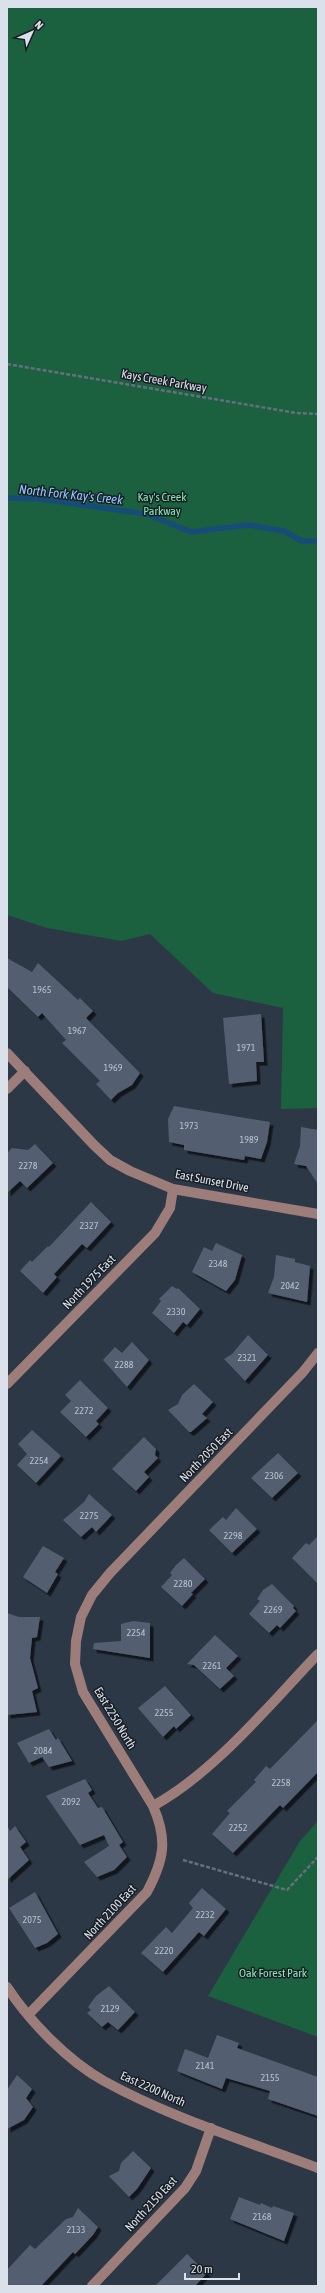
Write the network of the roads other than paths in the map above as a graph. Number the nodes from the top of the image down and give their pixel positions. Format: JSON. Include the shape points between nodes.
{"nodes":[{"id":1,"x":7,"y":1053,"type":"edge"},
{"id":2,"x":25,"y":1071,"type":"junction"},
{"id":3,"x":7,"y":1089,"type":"edge"},
{"id":4,"x":174,"y":1189,"type":"junction"},
{"id":5,"x":318,"y":1214,"type":"edge"},
{"id":6,"x":318,"y":1352,"type":"edge"},
{"id":7,"x":7,"y":1384,"type":"edge"},
{"id":8,"x":110,"y":1573,"type":"joint"},
{"id":9,"x":318,"y":1654,"type":"edge"},
{"id":10,"x":142,"y":1787,"type":"joint"},
{"id":11,"x":153,"y":1806,"type":"junction"},
{"id":12,"x":7,"y":1987,"type":"edge"},
{"id":13,"x":28,"y":2015,"type":"junction"},
{"id":14,"x":212,"y":2128,"type":"junction"},
{"id":15,"x":318,"y":2168,"type":"edge"},
{"id":16,"x":92,"y":2286,"type":"edge"}],
"edges":[{"from":1,"to":2,"type":"street","name":"East Sunset Drive"},
{"from":2,"to":3,"type":"street"},
{"from":2,"to":4,"type":"street","name":"East Sunset Drive","via":[[110,1160],[130,1172]]},
{"from":4,"to":5,"type":"street","name":"East Sunset Drive"},
{"from":4,"to":7,"type":"street","name":"North 1975 East","via":[[170,1208],[155,1233]]},
{"from":6,"to":8,"type":"street","name":"North 2050 East","via":[[303,1372]]},
{"from":8,"to":10,"type":"street","name":"East 2250 North","via":[[92,1595],[81,1616],[75,1664],[83,1692]]},
{"from":9,"to":11,"type":"street","via":[[215,1761],[190,1783]]},
{"from":10,"to":11,"type":"street","name":"North 2100 East"},
{"from":11,"to":13,"type":"street","name":"North 2100 East","via":[[161,1824],[163,1840],[159,1869],[147,1892]]},
{"from":12,"to":13,"type":"street","name":"East 2200 North"},
{"from":13,"to":14,"type":"street","name":"East 2200 North","via":[[62,2050],[104,2081]]},
{"from":14,"to":15,"type":"street","name":"East 2200 North"},
{"from":14,"to":16,"type":"street","name":"North 2150 East","via":[[196,2171],[185,2188]]}]}
